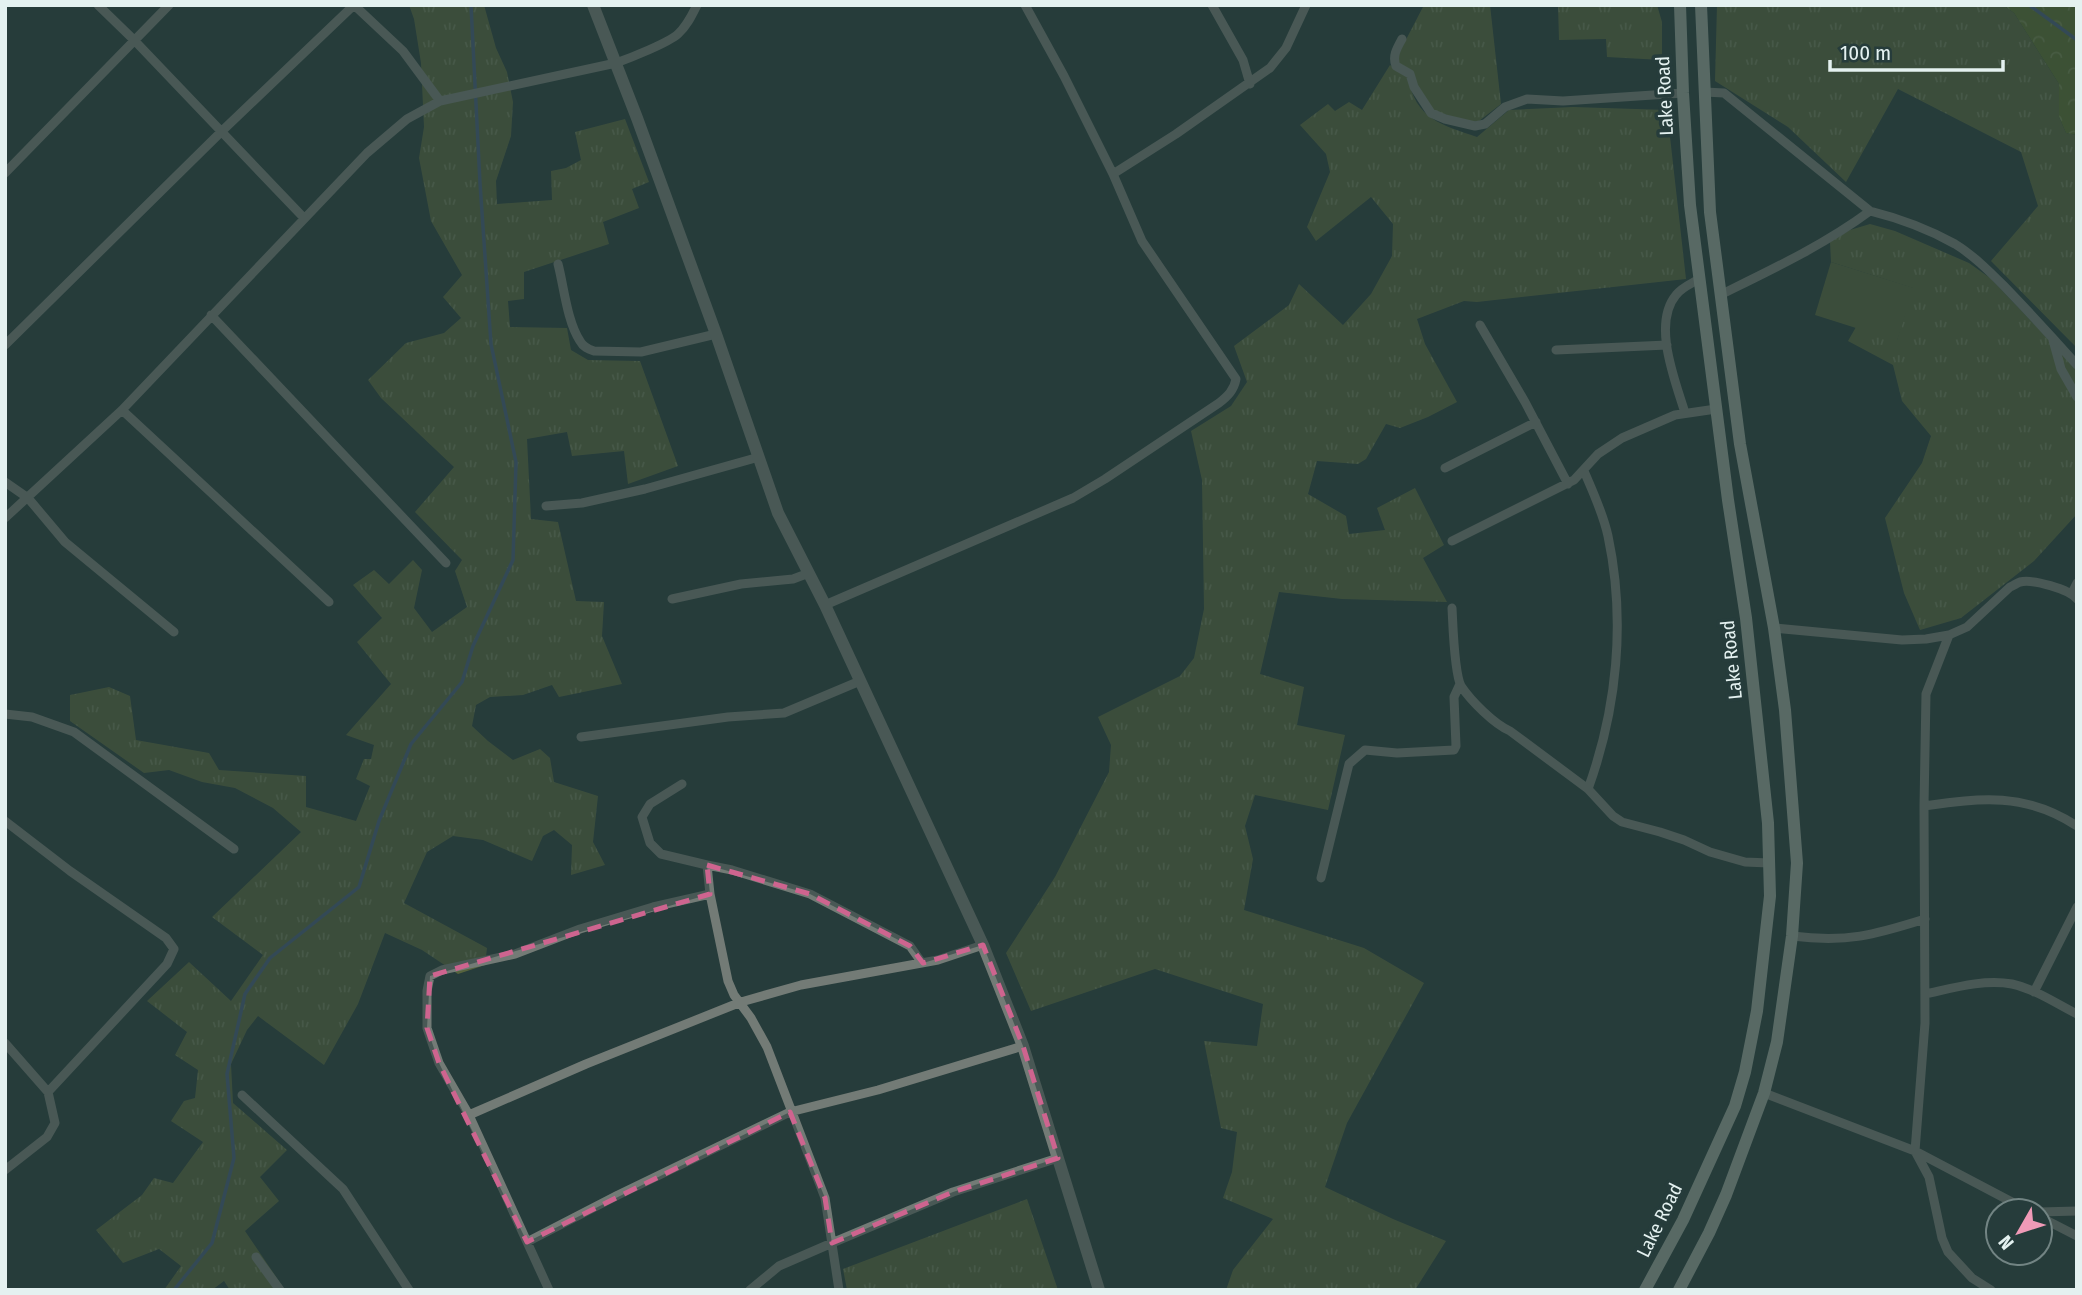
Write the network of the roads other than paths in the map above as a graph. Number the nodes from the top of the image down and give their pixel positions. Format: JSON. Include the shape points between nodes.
{"nodes":[{"id":1,"x":97,"y":5,"type":"edge"},
{"id":2,"x":169,"y":5,"type":"edge"},
{"id":3,"x":354,"y":5,"type":"edge"},
{"id":4,"x":593,"y":5,"type":"edge"},
{"id":5,"x":697,"y":5,"type":"edge"},
{"id":6,"x":1025,"y":5,"type":"edge"},
{"id":7,"x":1212,"y":5,"type":"edge"},
{"id":8,"x":1306,"y":5,"type":"edge"},
{"id":9,"x":1680,"y":5,"type":"edge"},
{"id":10,"x":1700,"y":5,"type":"edge"},
{"id":11,"x":1402,"y":39,"type":"dead end"},
{"id":12,"x":134,"y":40,"type":"junction"},
{"id":13,"x":616,"y":63,"type":"junction"},
{"id":14,"x":1250,"y":84,"type":"junction"},
{"id":15,"x":1705,"y":92,"type":"junction"},
{"id":16,"x":1683,"y":93,"type":"junction"},
{"id":17,"x":440,"y":101,"type":"junction"},
{"id":18,"x":222,"y":131,"type":"junction"},
{"id":19,"x":5,"y":173,"type":"edge"},
{"id":20,"x":1113,"y":174,"type":"junction"},
{"id":21,"x":1870,"y":211,"type":"junction"},
{"id":22,"x":304,"y":218,"type":"junction"},
{"id":23,"x":558,"y":264,"type":"dead end"},
{"id":24,"x":1699,"y":279,"type":"junction"},
{"id":25,"x":1720,"y":295,"type":"junction"},
{"id":26,"x":211,"y":315,"type":"junction"},
{"id":27,"x":1480,"y":325,"type":"dead end"},
{"id":28,"x":716,"y":334,"type":"junction"},
{"id":29,"x":2052,"y":338,"type":"junction"},
{"id":30,"x":5,"y":345,"type":"edge"},
{"id":31,"x":1667,"y":345,"type":"junction"},
{"id":32,"x":1556,"y":350,"type":"dead end"},
{"id":33,"x":2077,"y":365,"type":"edge"},
{"id":34,"x":2077,"y":397,"type":"edge"},
{"id":35,"x":1716,"y":409,"type":"junction"},
{"id":36,"x":122,"y":410,"type":"junction"},
{"id":37,"x":1685,"y":413,"type":"junction"},
{"id":38,"x":1536,"y":422,"type":"junction"},
{"id":39,"x":759,"y":457,"type":"junction"},
{"id":40,"x":1445,"y":468,"type":"dead end"},
{"id":41,"x":1584,"y":471,"type":"junction"},
{"id":42,"x":5,"y":482,"type":"edge"},
{"id":43,"x":1568,"y":484,"type":"junction"},
{"id":44,"x":28,"y":498,"type":"junction"},
{"id":45,"x":546,"y":506,"type":"dead end"},
{"id":46,"x":5,"y":518,"type":"edge"},
{"id":47,"x":1452,"y":541,"type":"dead end"},
{"id":48,"x":446,"y":563,"type":"dead end"},
{"id":49,"x":808,"y":573,"type":"junction"},
{"id":50,"x":2077,"y":583,"type":"edge"},
{"id":51,"x":2074,"y":596,"type":"edge"},
{"id":52,"x":672,"y":599,"type":"dead end"},
{"id":53,"x":329,"y":602,"type":"dead end"},
{"id":54,"x":825,"y":605,"type":"junction"},
{"id":55,"x":1452,"y":608,"type":"dead end"},
{"id":56,"x":1774,"y":628,"type":"junction"},
{"id":57,"x":174,"y":632,"type":"dead end"},
{"id":58,"x":1949,"y":635,"type":"junction"},
{"id":59,"x":860,"y":681,"type":"junction"},
{"id":60,"x":1460,"y":684,"type":"junction"},
{"id":61,"x":5,"y":714,"type":"edge"},
{"id":62,"x":581,"y":737,"type":"dead end"},
{"id":63,"x":682,"y":784,"type":"dead end"},
{"id":64,"x":1588,"y":789,"type":"junction"},
{"id":65,"x":1924,"y":806,"type":"junction"},
{"id":66,"x":5,"y":821,"type":"edge"},
{"id":67,"x":2077,"y":826,"type":"edge"},
{"id":68,"x":234,"y":849,"type":"dead end"},
{"id":69,"x":1769,"y":863,"type":"junction"},
{"id":70,"x":708,"y":865,"type":"junction"},
{"id":71,"x":1321,"y":878,"type":"dead end"},
{"id":72,"x":710,"y":894,"type":"junction"},
{"id":73,"x":2077,"y":907,"type":"edge"},
{"id":74,"x":1925,"y":919,"type":"junction"},
{"id":75,"x":1793,"y":936,"type":"junction"},
{"id":76,"x":983,"y":945,"type":"junction"},
{"id":77,"x":922,"y":963,"type":"junction"},
{"id":78,"x":2034,"y":992,"type":"junction"},
{"id":79,"x":1925,"y":994,"type":"junction"},
{"id":80,"x":741,"y":1002,"type":"junction"},
{"id":81,"x":2077,"y":1014,"type":"edge"},
{"id":82,"x":5,"y":1043,"type":"edge"},
{"id":83,"x":1023,"y":1046,"type":"junction"},
{"id":84,"x":48,"y":1092,"type":"junction"},
{"id":85,"x":1764,"y":1093,"type":"junction"},
{"id":86,"x":242,"y":1096,"type":"dead end"},
{"id":87,"x":790,"y":1112,"type":"junction"},
{"id":88,"x":469,"y":1115,"type":"junction"},
{"id":89,"x":1915,"y":1151,"type":"junction"},
{"id":90,"x":1058,"y":1158,"type":"junction"},
{"id":91,"x":5,"y":1170,"type":"edge"},
{"id":92,"x":2002,"y":1197,"type":"edge"},
{"id":93,"x":2077,"y":1211,"type":"edge"},
{"id":94,"x":2054,"y":1213,"type":"edge"},
{"id":95,"x":2054,"y":1223,"type":"edge"},
{"id":96,"x":2077,"y":1236,"type":"edge"},
{"id":97,"x":527,"y":1242,"type":"junction"},
{"id":98,"x":832,"y":1242,"type":"junction"},
{"id":99,"x":257,"y":1257,"type":"dead end"},
{"id":100,"x":280,"y":1290,"type":"edge"},
{"id":101,"x":409,"y":1290,"type":"edge"},
{"id":102,"x":549,"y":1290,"type":"edge"},
{"id":103,"x":750,"y":1290,"type":"edge"},
{"id":104,"x":839,"y":1290,"type":"edge"},
{"id":105,"x":1099,"y":1290,"type":"edge"},
{"id":106,"x":1645,"y":1290,"type":"edge"},
{"id":107,"x":1679,"y":1290,"type":"edge"},
{"id":108,"x":1991,"y":1290,"type":"edge"}],
"edges":[{"from":1,"to":12,"type":"street"},
{"from":2,"to":12,"type":"street"},
{"from":3,"to":17,"type":"street","via":[[403,51]]},
{"from":3,"to":18,"type":"street"},
{"from":4,"to":13,"type":"street"},
{"from":5,"to":13,"type":"street","via":[[675,37]]},
{"from":6,"to":20,"type":"street"},
{"from":7,"to":14,"type":"street","via":[[1243,60]]},
{"from":8,"to":14,"type":"street","via":[[1279,57]]},
{"from":9,"to":16,"type":"main road","name":"Lake Road"},
{"from":10,"to":15,"type":"main road","name":"Lake Road"},
{"from":11,"to":16,"type":"street","via":[[1395,53],[1396,66],[1410,74],[1427,109],[1440,118],[1475,126],[1527,99]]},
{"from":12,"to":18,"type":"street"},
{"from":12,"to":19,"type":"street"},
{"from":13,"to":17,"type":"street"},
{"from":13,"to":28,"type":"street"},
{"from":14,"to":20,"type":"street"},
{"from":15,"to":21,"type":"street","via":[[1724,93]]},
{"from":15,"to":25,"type":"main road","name":"Lake Road","via":[[1710,212]]},
{"from":16,"to":24,"type":"main road","name":"Lake Road"},
{"from":17,"to":22,"type":"street","via":[[407,119],[367,153]]},
{"from":18,"to":22,"type":"street"},
{"from":18,"to":30,"type":"street"},
{"from":20,"to":54,"type":"street","via":[[1142,241],[1236,379],[1231,391],[1073,498]]},
{"from":21,"to":25,"type":"street"},
{"from":21,"to":29,"type":"street","via":[[1954,244],[1985,267]]},
{"from":22,"to":26,"type":"street"},
{"from":23,"to":28,"type":"street","via":[[573,326],[587,348],[641,352]]},
{"from":24,"to":31,"type":"street","via":[[1671,302],[1664,324]]},
{"from":24,"to":35,"type":"main road","name":"Lake Road"},
{"from":25,"to":56,"type":"main road","name":"Lake Road","via":[[1740,444]]},
{"from":26,"to":36,"type":"street"},
{"from":26,"to":48,"type":"street"},
{"from":27,"to":38,"type":"street"},
{"from":28,"to":39,"type":"street"},
{"from":29,"to":33,"type":"street"},
{"from":29,"to":34,"type":"street"},
{"from":31,"to":32,"type":"street"},
{"from":31,"to":37,"type":"street"},
{"from":35,"to":37,"type":"street"},
{"from":35,"to":69,"type":"main road","name":"Lake Road","via":[[1746,618]]},
{"from":36,"to":44,"type":"street"},
{"from":36,"to":53,"type":"street"},
{"from":37,"to":41,"type":"street","via":[[1622,438],[1598,454]]},
{"from":38,"to":40,"type":"street"},
{"from":38,"to":43,"type":"street"},
{"from":39,"to":45,"type":"street","via":[[645,489]]},
{"from":39,"to":49,"type":"street","via":[[778,513]]},
{"from":41,"to":43,"type":"street"},
{"from":41,"to":64,"type":"street","via":[[1608,536],[1617,598],[1617,668],[1604,743]]},
{"from":42,"to":44,"type":"street"},
{"from":43,"to":47,"type":"street"},
{"from":44,"to":46,"type":"street"},
{"from":44,"to":57,"type":"street","via":[[65,542]]},
{"from":49,"to":52,"type":"street"},
{"from":49,"to":54,"type":"street"},
{"from":50,"to":51,"type":"street"},
{"from":51,"to":58,"type":"street","via":[[2023,581],[2010,587],[1967,627]]},
{"from":54,"to":59,"type":"street"},
{"from":55,"to":60,"type":"street"},
{"from":56,"to":58,"type":"street","via":[[1902,640]]},
{"from":56,"to":75,"type":"main road","name":"Lake Road","via":[[1797,863]]},
{"from":58,"to":65,"type":"street","via":[[1926,694]]},
{"from":59,"to":62,"type":"street","via":[[775,715]]},
{"from":59,"to":76,"type":"street"},
{"from":60,"to":64,"type":"street","via":[[1499,726]]},
{"from":60,"to":71,"type":"street","via":[[1454,697],[1454,750],[1365,750],[1349,764]]},
{"from":61,"to":68,"type":"street","via":[[74,732]]},
{"from":63,"to":70,"type":"street","via":[[645,811],[642,817],[650,843],[661,854]]},
{"from":64,"to":69,"type":"street","via":[[1622,822],[1745,862]]},
{"from":65,"to":67,"type":"street","via":[[2004,799],[2042,808]]},
{"from":65,"to":74,"type":"street"},
{"from":66,"to":84,"type":"street","via":[[166,938],[174,949],[167,964]]},
{"from":69,"to":106,"type":"main road","name":"Lake Road","via":[[1770,896],[1757,1011],[1735,1107]]},
{"from":70,"to":72,"type":"street"},
{"from":70,"to":77,"type":"street","via":[[810,894],[910,946]]},
{"from":72,"to":80,"type":"street","via":[[728,981]]},
{"from":72,"to":88,"type":"street","via":[[653,907],[515,954],[430,976],[427,1028],[439,1063]]},
{"from":73,"to":78,"type":"street"},
{"from":74,"to":75,"type":"street","via":[[1855,938]]},
{"from":74,"to":79,"type":"street"},
{"from":75,"to":85,"type":"main road","name":"Lake Road","via":[[1777,1042]]},
{"from":76,"to":77,"type":"street"},
{"from":76,"to":83,"type":"street"},
{"from":77,"to":80,"type":"street","via":[[801,985]]},
{"from":78,"to":79,"type":"street","via":[[2015,984],[1986,983]]},
{"from":78,"to":81,"type":"street"},
{"from":79,"to":89,"type":"street"},
{"from":80,"to":87,"type":"street","via":[[767,1047]]},
{"from":80,"to":88,"type":"street"},
{"from":82,"to":84,"type":"street"},
{"from":83,"to":87,"type":"street"},
{"from":83,"to":90,"type":"street"},
{"from":84,"to":91,"type":"street","via":[[55,1123],[47,1137]]},
{"from":85,"to":89,"type":"street"},
{"from":85,"to":107,"type":"main road","name":"Lake Road","via":[[1720,1208]]},
{"from":86,"to":101,"type":"street","via":[[343,1189]]},
{"from":87,"to":97,"type":"street"},
{"from":87,"to":98,"type":"street","via":[[825,1198]]},
{"from":88,"to":97,"type":"street"},
{"from":89,"to":92,"type":"street"},
{"from":89,"to":108,"type":"street","via":[[1929,1177],[1948,1252],[1972,1278]]},
{"from":90,"to":98,"type":"street","via":[[953,1192]]},
{"from":90,"to":105,"type":"street"},
{"from":93,"to":94,"type":"street"},
{"from":95,"to":96,"type":"street"},
{"from":97,"to":102,"type":"street"},
{"from":98,"to":103,"type":"street","via":[[779,1266]]},
{"from":98,"to":104,"type":"street"},
{"from":99,"to":100,"type":"street"}]}
